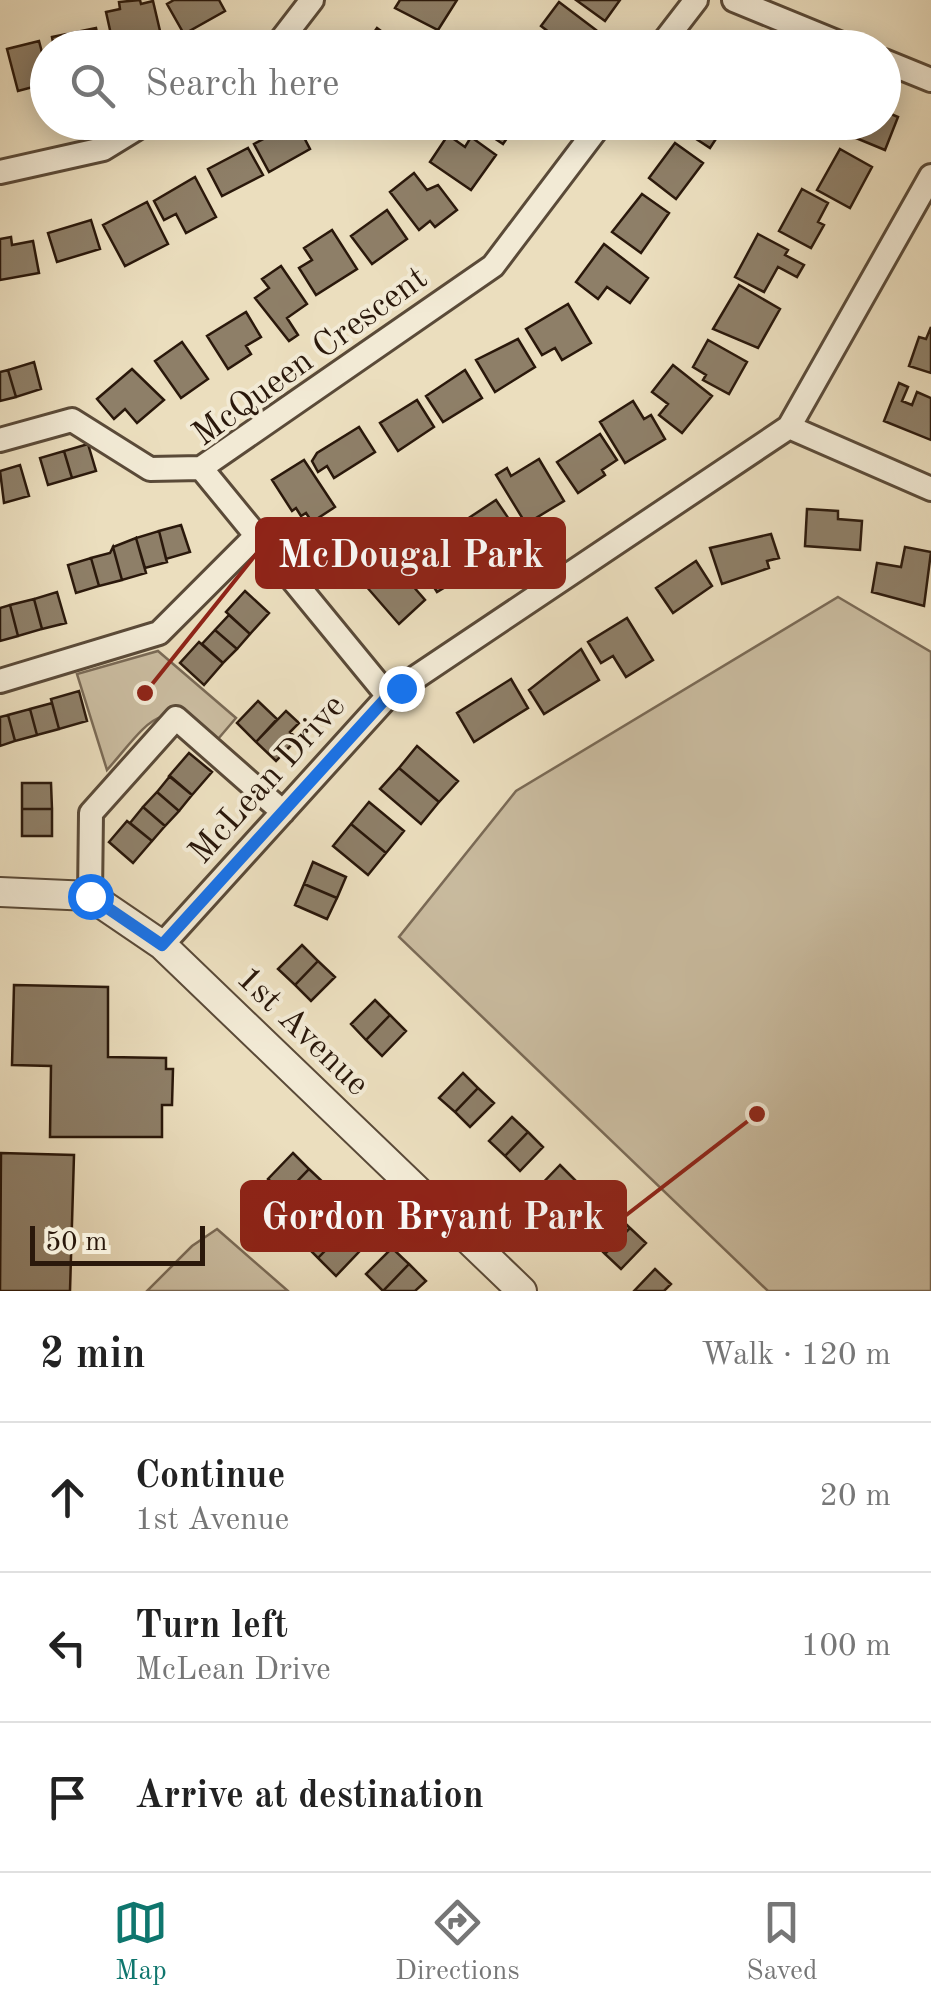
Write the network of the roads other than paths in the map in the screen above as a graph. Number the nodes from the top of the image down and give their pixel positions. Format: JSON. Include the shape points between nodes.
{"nodes":[{"id":1,"x":312,"y":0,"type":"edge"},
{"id":2,"x":696,"y":0,"type":"edge"},
{"id":3,"x":734,"y":0,"type":"edge"},
{"id":4,"x":289,"y":30,"type":"edge"},
{"id":5,"x":674,"y":30,"type":"edge"},
{"id":6,"x":807,"y":30,"type":"edge"},
{"id":7,"x":901,"y":68,"type":"edge"},
{"id":8,"x":931,"y":80,"type":"edge"},
{"id":9,"x":118,"y":140,"type":"edge"},
{"id":10,"x":588,"y":140,"type":"edge"},
{"id":11,"x":0,"y":172,"type":"edge"},
{"id":12,"x":931,"y":176,"type":"edge"},
{"id":13,"x":789,"y":427,"type":"junction"},
{"id":14,"x":0,"y":440,"type":"edge"},
{"id":15,"x":201,"y":468,"type":"junction"},
{"id":16,"x":931,"y":489,"type":"edge"},
{"id":17,"x":255,"y":537,"type":"junction"},
{"id":18,"x":0,"y":681,"type":"edge"},
{"id":19,"x":388,"y":696,"type":"junction"},
{"id":20,"x":282,"y":812,"type":"junction"},
{"id":21,"x":0,"y":892,"type":"edge"},
{"id":22,"x":90,"y":896,"type":"junction"},
{"id":23,"x":162,"y":945,"type":"junction"},
{"id":24,"x":522,"y":1291,"type":"edge"}],
"edges":[{"from":1,"to":4,"type":"street"},
{"from":2,"to":5,"type":"street"},
{"from":3,"to":6,"type":"street"},
{"from":7,"to":8,"type":"street"},
{"from":9,"to":11,"type":"street"},
{"from":10,"to":15,"type":"street","name":"McQueen Crescent","via":[[493,266]]},
{"from":12,"to":13,"type":"street","name":"McLean Drive"},
{"from":13,"to":16,"type":"street"},
{"from":13,"to":19,"type":"street","name":"McLean Drive"},
{"from":14,"to":15,"type":"street","via":[[72,420],[150,469]]},
{"from":15,"to":17,"type":"street","name":"McQueen Crescent"},
{"from":17,"to":18,"type":"street","via":[[159,633]]},
{"from":17,"to":19,"type":"street","name":"McQueen Crescent"},
{"from":19,"to":20,"type":"street","name":"McLean Drive"},
{"from":20,"to":22,"type":"street","via":[[176,718],[91,812]]},
{"from":20,"to":23,"type":"street","name":"McLean Drive"},
{"from":21,"to":22,"type":"street"},
{"from":22,"to":23,"type":"street","name":"1st Avenue"},
{"from":23,"to":24,"type":"street","name":"1st Avenue"}]}
